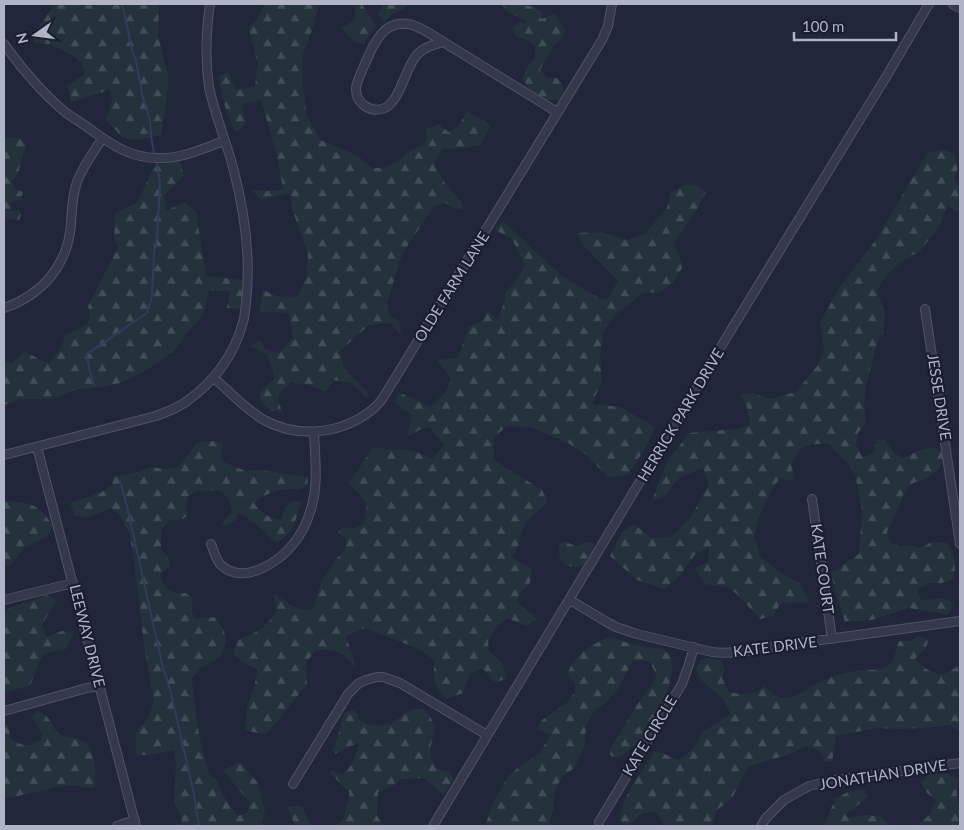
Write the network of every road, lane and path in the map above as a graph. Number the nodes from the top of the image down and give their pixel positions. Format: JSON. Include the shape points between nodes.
{"nodes":[{"id":1,"x":210,"y":4,"type":"edge"},
{"id":2,"x":612,"y":4,"type":"edge"},
{"id":3,"x":929,"y":4,"type":"edge"},
{"id":4,"x":954,"y":4,"type":"edge"},
{"id":5,"x":960,"y":7,"type":"edge"},
{"id":6,"x":442,"y":42,"type":"junction"},
{"id":7,"x":4,"y":44,"type":"edge"},
{"id":8,"x":558,"y":112,"type":"junction"},
{"id":9,"x":102,"y":139,"type":"junction"},
{"id":10,"x":224,"y":141,"type":"junction"},
{"id":11,"x":4,"y":308,"type":"edge"},
{"id":12,"x":926,"y":309,"type":"dead end"},
{"id":13,"x":214,"y":378,"type":"junction"},
{"id":14,"x":314,"y":432,"type":"junction"},
{"id":15,"x":37,"y":447,"type":"junction"},
{"id":16,"x":4,"y":455,"type":"edge"},
{"id":17,"x":812,"y":499,"type":"dead end"},
{"id":18,"x":211,"y":544,"type":"dead end"},
{"id":19,"x":960,"y":544,"type":"edge"},
{"id":20,"x":73,"y":582,"type":"junction"},
{"id":21,"x":4,"y":600,"type":"edge"},
{"id":22,"x":570,"y":600,"type":"junction"},
{"id":23,"x":960,"y":621,"type":"edge"},
{"id":24,"x":832,"y":639,"type":"junction"},
{"id":25,"x":694,"y":648,"type":"junction"},
{"id":26,"x":99,"y":686,"type":"junction"},
{"id":27,"x":4,"y":711,"type":"edge"},
{"id":28,"x":488,"y":736,"type":"junction"},
{"id":29,"x":960,"y":763,"type":"edge"},
{"id":30,"x":293,"y":784,"type":"dead end"},
{"id":31,"x":599,"y":822,"type":"dead end"},
{"id":32,"x":136,"y":823,"type":"edge"},
{"id":33,"x":117,"y":826,"type":"edge"},
{"id":34,"x":433,"y":826,"type":"edge"},
{"id":35,"x":761,"y":826,"type":"edge"}],
"edges":[{"from":1,"to":10,"type":"street","via":[[209,82]]},
{"from":2,"to":8,"type":"street","name":"OLDE FARM LANE","via":[[602,40]]},
{"from":3,"to":22,"type":"street","name":"HERRICK PARK DRIVE"},
{"from":4,"to":5,"type":"street"},
{"from":6,"to":6,"type":"street","via":[[408,24],[394,25],[382,33],[374,43],[357,82],[358,98],[362,104],[376,110],[390,105],[416,56]]},
{"from":6,"to":8,"type":"street"},
{"from":7,"to":9,"type":"street","via":[[34,83],[65,112]]},
{"from":8,"to":14,"type":"street","name":"OLDE FARM LANE","via":[[386,393],[357,420]]},
{"from":9,"to":10,"type":"street","via":[[132,154],[160,158],[185,155]]},
{"from":9,"to":11,"type":"street","via":[[77,183],[70,236],[62,260],[37,291]]},
{"from":10,"to":13,"type":"street","via":[[242,205],[247,291],[244,322],[236,343]]},
{"from":12,"to":19,"type":"street","name":"JESSE DRIVE"},
{"from":13,"to":14,"type":"street","name":"OLDE FARM LANE","via":[[263,419],[283,428]]},
{"from":13,"to":15,"type":"street","via":[[186,402],[156,416]]},
{"from":14,"to":18,"type":"street","via":[[314,498],[295,543],[274,562],[240,574],[220,564]]},
{"from":15,"to":16,"type":"street"},
{"from":15,"to":20,"type":"street","name":"LEEWAY DRIVE"},
{"from":17,"to":24,"type":"street","name":"KATE COURT"},
{"from":20,"to":21,"type":"street"},
{"from":20,"to":26,"type":"street","name":"LEEWAY DRIVE"},
{"from":22,"to":25,"type":"street","name":"KATE DRIVE","via":[[616,626]]},
{"from":22,"to":28,"type":"street","name":"HERRICK PARK DRIVE"},
{"from":23,"to":24,"type":"street","name":"KATE DRIVE"},
{"from":24,"to":25,"type":"street","name":"KATE DRIVE","via":[[738,653]]},
{"from":25,"to":31,"type":"street","name":"KATE CIRCLE","via":[[682,684]]},
{"from":26,"to":27,"type":"street"},
{"from":26,"to":32,"type":"street","name":"LEEWAY DRIVE"},
{"from":28,"to":30,"type":"street","via":[[400,683],[377,677],[359,683],[348,694]]},
{"from":28,"to":34,"type":"street","name":"HERRICK PARK DRIVE"},
{"from":29,"to":35,"type":"street","name":"JONATHAN DRIVE","via":[[809,786],[784,800]]},
{"from":32,"to":33,"type":"street"}]}
